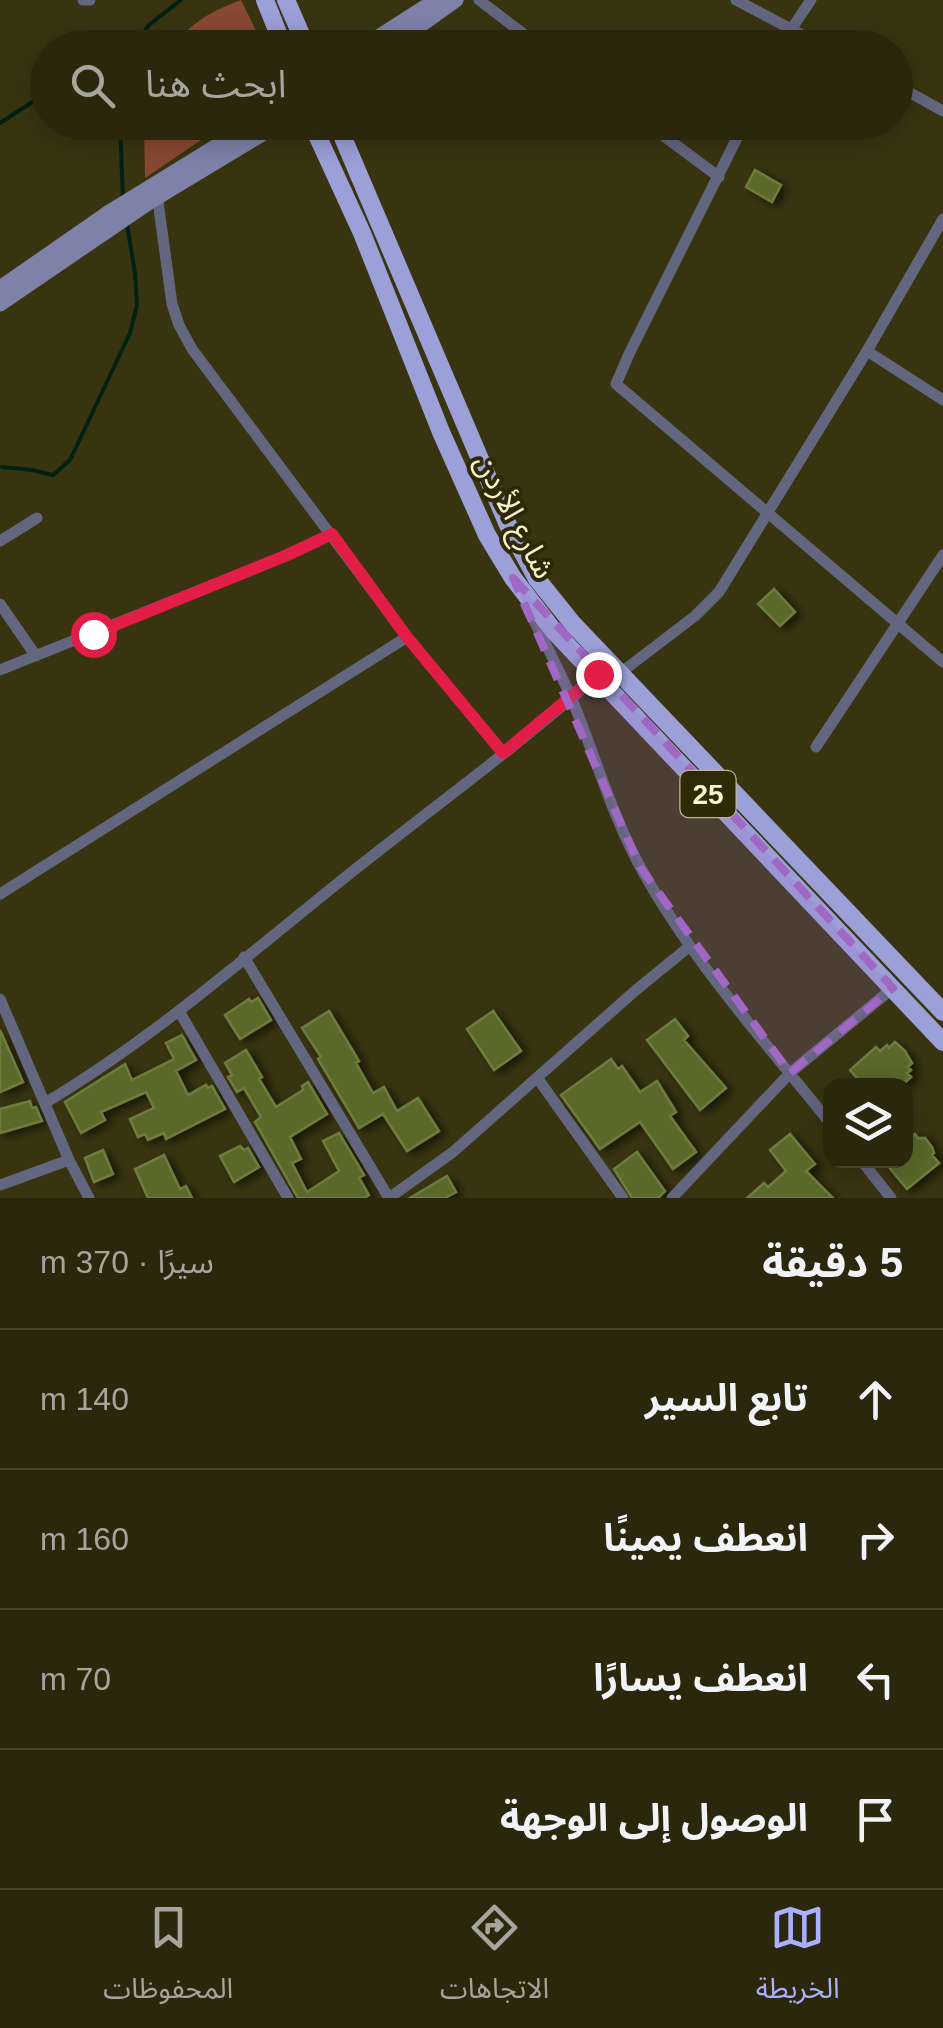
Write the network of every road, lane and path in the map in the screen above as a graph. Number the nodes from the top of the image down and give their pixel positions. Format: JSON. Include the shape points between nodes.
{"nodes":[{"id":1,"x":265,"y":0,"type":"edge"},
{"id":2,"x":286,"y":0,"type":"edge"},
{"id":3,"x":436,"y":0,"type":"edge"},
{"id":4,"x":456,"y":0,"type":"edge"},
{"id":5,"x":479,"y":0,"type":"edge"},
{"id":6,"x":736,"y":0,"type":"edge"},
{"id":7,"x":810,"y":0,"type":"edge"},
{"id":8,"x":792,"y":28,"type":"junction"},
{"id":9,"x":277,"y":30,"type":"edge"},
{"id":10,"x":300,"y":30,"type":"edge"},
{"id":11,"x":389,"y":30,"type":"edge"},
{"id":12,"x":414,"y":30,"type":"edge"},
{"id":13,"x":518,"y":30,"type":"edge"},
{"id":14,"x":796,"y":30,"type":"edge"},
{"id":15,"x":913,"y":94,"type":"edge"},
{"id":16,"x":943,"y":111,"type":"edge"},
{"id":17,"x":226,"y":140,"type":"edge"},
{"id":18,"x":249,"y":140,"type":"edge"},
{"id":19,"x":320,"y":140,"type":"edge"},
{"id":20,"x":344,"y":140,"type":"edge"},
{"id":21,"x":669,"y":140,"type":"edge"},
{"id":22,"x":736,"y":140,"type":"edge"},
{"id":23,"x":718,"y":177,"type":"junction"},
{"id":24,"x":152,"y":193,"type":"junction"},
{"id":25,"x":943,"y":219,"type":"edge"},
{"id":26,"x":110,"y":220,"type":"junction"},
{"id":27,"x":0,"y":288,"type":"edge"},
{"id":28,"x":0,"y":304,"type":"edge"},
{"id":29,"x":867,"y":351,"type":"junction"},
{"id":30,"x":943,"y":400,"type":"edge"},
{"id":31,"x":766,"y":512,"type":"junction"},
{"id":32,"x":37,"y":518,"type":"dead end"},
{"id":33,"x":508,"y":525,"type":"junction"},
{"id":34,"x":332,"y":534,"type":"junction"},
{"id":35,"x":488,"y":535,"type":"junction"},
{"id":36,"x":0,"y":541,"type":"edge"},
{"id":37,"x":943,"y":555,"type":"edge"},
{"id":38,"x":513,"y":578,"type":"junction"},
{"id":39,"x":0,"y":604,"type":"edge"},
{"id":40,"x":898,"y":625,"type":"junction"},
{"id":41,"x":407,"y":637,"type":"junction"},
{"id":42,"x":36,"y":656,"type":"junction"},
{"id":43,"x":943,"y":662,"type":"edge"},
{"id":44,"x":0,"y":670,"type":"edge"},
{"id":45,"x":598,"y":674,"type":"junction"},
{"id":46,"x":620,"y":674,"type":"junction"},
{"id":47,"x":572,"y":698,"type":"junction"},
{"id":48,"x":816,"y":747,"type":"dead end"},
{"id":49,"x":503,"y":753,"type":"junction"},
{"id":50,"x":0,"y":894,"type":"edge"},
{"id":51,"x":690,"y":946,"type":"junction"},
{"id":52,"x":244,"y":957,"type":"junction"},
{"id":53,"x":893,"y":988,"type":"junction"},
{"id":54,"x":0,"y":999,"type":"edge"},
{"id":55,"x":179,"y":1010,"type":"junction"},
{"id":56,"x":943,"y":1012,"type":"edge"},
{"id":57,"x":943,"y":1042,"type":"edge"},
{"id":58,"x":790,"y":1073,"type":"junction"},
{"id":59,"x":538,"y":1079,"type":"junction"},
{"id":60,"x":45,"y":1103,"type":"junction"},
{"id":61,"x":823,"y":1114,"type":"edge"},
{"id":62,"x":70,"y":1160,"type":"junction"},
{"id":63,"x":867,"y":1168,"type":"edge"},
{"id":64,"x":0,"y":1185,"type":"edge"},
{"id":65,"x":88,"y":1198,"type":"edge"},
{"id":66,"x":288,"y":1198,"type":"edge"},
{"id":67,"x":389,"y":1198,"type":"edge"},
{"id":68,"x":622,"y":1198,"type":"edge"},
{"id":69,"x":672,"y":1198,"type":"edge"},
{"id":70,"x":891,"y":1198,"type":"edge"}],
"edges":[{"from":1,"to":9,"type":"highway"},
{"from":2,"to":10,"type":"highway"},
{"from":3,"to":11,"type":"main road"},
{"from":4,"to":12,"type":"main road"},
{"from":5,"to":13,"type":"street"},
{"from":6,"to":8,"type":"street"},
{"from":7,"to":8,"type":"street"},
{"from":8,"to":14,"type":"street"},
{"from":15,"to":16,"type":"street"},
{"from":17,"to":24,"type":"main road"},
{"from":18,"to":24,"type":"main road"},
{"from":19,"to":35,"type":"highway","name":"شارع الأردن","number":"25"},
{"from":20,"to":33,"type":"highway","name":"شارع الأردن","number":"25"},
{"from":21,"to":23,"type":"street"},
{"from":22,"to":23,"type":"street"},
{"from":23,"to":31,"type":"street","via":[[616,383]]},
{"from":24,"to":26,"type":"main road"},
{"from":24,"to":34,"type":"street","via":[[179,325]]},
{"from":25,"to":29,"type":"street"},
{"from":26,"to":27,"type":"main road"},
{"from":26,"to":28,"type":"main road"},
{"from":29,"to":30,"type":"street"},
{"from":29,"to":31,"type":"street"},
{"from":31,"to":40,"type":"street"},
{"from":31,"to":46,"type":"street","via":[[719,592]]},
{"from":32,"to":36,"type":"street"},
{"from":33,"to":35,"type":"highway"},
{"from":33,"to":46,"type":"highway","name":"شارع الأردن","number":"25","via":[[546,591]]},
{"from":34,"to":41,"type":"street"},
{"from":34,"to":42,"type":"street"},
{"from":35,"to":38,"type":"highway","name":"شارع الأردن","number":"25"},
{"from":37,"to":40,"type":"street"},
{"from":38,"to":45,"type":"highway","name":"شارع الأردن","number":"25"},
{"from":38,"to":47,"type":"street"},
{"from":39,"to":42,"type":"street"},
{"from":40,"to":43,"type":"street"},
{"from":40,"to":48,"type":"street"},
{"from":41,"to":49,"type":"street"},
{"from":41,"to":50,"type":"street"},
{"from":42,"to":44,"type":"street"},
{"from":45,"to":47,"type":"street"},
{"from":45,"to":53,"type":"highway","name":"شارع الأردن","number":"25"},
{"from":46,"to":56,"type":"highway","name":"شارع الأردن","number":"25"},
{"from":47,"to":49,"type":"street"},
{"from":47,"to":51,"type":"street","via":[[640,867]]},
{"from":49,"to":52,"type":"street"},
{"from":51,"to":58,"type":"street"},
{"from":51,"to":59,"type":"street"},
{"from":52,"to":55,"type":"street"},
{"from":52,"to":67,"type":"street"},
{"from":53,"to":57,"type":"highway","name":"شارع الأردن","number":"25"},
{"from":53,"to":58,"type":"street"},
{"from":54,"to":60,"type":"street"},
{"from":55,"to":60,"type":"street"},
{"from":55,"to":66,"type":"street"},
{"from":58,"to":61,"type":"street"},
{"from":58,"to":69,"type":"street"},
{"from":59,"to":67,"type":"street"},
{"from":59,"to":68,"type":"street"},
{"from":60,"to":62,"type":"street"},
{"from":62,"to":64,"type":"street"},
{"from":62,"to":65,"type":"street"},
{"from":63,"to":70,"type":"street"}]}
